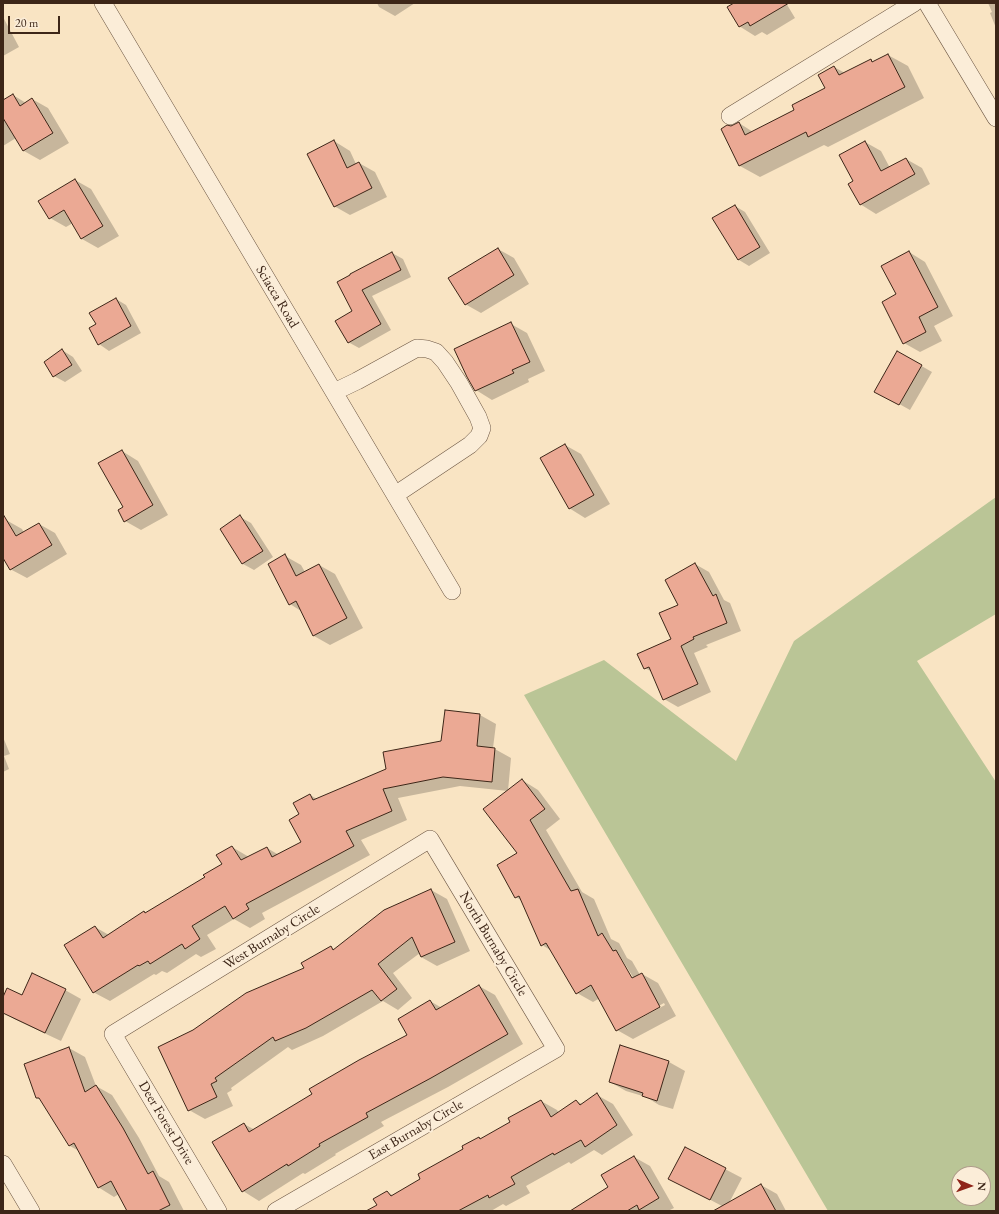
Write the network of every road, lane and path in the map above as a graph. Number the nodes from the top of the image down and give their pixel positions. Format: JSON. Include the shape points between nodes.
{"nodes":[{"id":1,"x":103,"y":3,"type":"edge"},
{"id":2,"x":914,"y":3,"type":"edge"},
{"id":3,"x":927,"y":3,"type":"edge"},
{"id":4,"x":730,"y":116,"type":"dead end"},
{"id":5,"x":996,"y":118,"type":"edge"},
{"id":6,"x":334,"y":392,"type":"junction"},
{"id":7,"x":395,"y":495,"type":"junction"},
{"id":8,"x":452,"y":591,"type":"dead end"},
{"id":9,"x":430,"y":839,"type":"joint"},
{"id":10,"x":113,"y":1034,"type":"joint"},
{"id":11,"x":556,"y":1048,"type":"joint"},
{"id":12,"x":3,"y":1164,"type":"edge"},
{"id":13,"x":31,"y":1211,"type":"edge"},
{"id":14,"x":218,"y":1211,"type":"edge"},
{"id":15,"x":276,"y":1211,"type":"edge"}],
"edges":[{"from":1,"to":6,"type":"street","name":"Sciacca Road"},
{"from":2,"to":4,"type":"street"},
{"from":3,"to":5,"type":"street"},
{"from":6,"to":7,"type":"street","name":"Sciacca Road"},
{"from":6,"to":7,"type":"street","via":[[417,348],[436,352],[459,383],[478,417],[482,428],[479,436],[470,445]]},
{"from":7,"to":8,"type":"street","name":"Sciacca Road"},
{"from":9,"to":10,"type":"street","name":"West Burnaby Circle"},
{"from":9,"to":11,"type":"street","name":"North Burnaby Circle"},
{"from":10,"to":14,"type":"street","name":"Deer Forest Drive"},
{"from":11,"to":15,"type":"street","name":"East Burnaby Circle"},
{"from":12,"to":13,"type":"street"}]}
